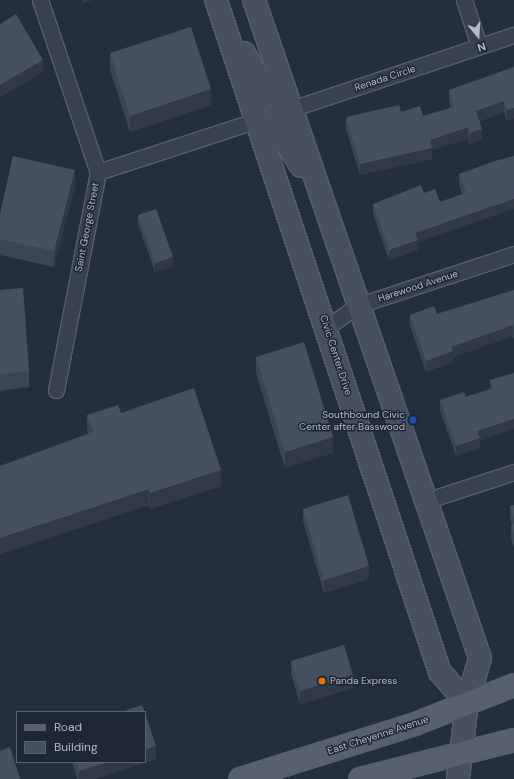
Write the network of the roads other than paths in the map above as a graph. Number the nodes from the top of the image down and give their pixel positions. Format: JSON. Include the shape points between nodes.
{"nodes":[{"id":1,"x":40,"y":0,"type":"edge"},
{"id":2,"x":254,"y":0,"type":"edge"},
{"id":3,"x":464,"y":0,"type":"edge"},
{"id":4,"x":218,"y":4,"type":"edge"},
{"id":5,"x":514,"y":35,"type":"edge"},
{"id":6,"x":479,"y":46,"type":"junction"},
{"id":7,"x":291,"y":109,"type":"junction"},
{"id":8,"x":256,"y":120,"type":"junction"},
{"id":9,"x":98,"y":172,"type":"junction"},
{"id":10,"x":324,"y":205,"type":"junction"},
{"id":11,"x":514,"y":254,"type":"edge"},
{"id":12,"x":359,"y":305,"type":"junction"},
{"id":13,"x":327,"y":327,"type":"junction"},
{"id":14,"x":56,"y":390,"type":"dead end"},
{"id":15,"x":514,"y":472,"type":"edge"},
{"id":16,"x":428,"y":500,"type":"junction"},
{"id":17,"x":514,"y":685,"type":"edge"},
{"id":18,"x":467,"y":704,"type":"junction"},
{"id":19,"x":514,"y":740,"type":"edge"},
{"id":20,"x":462,"y":753,"type":"junction"},
{"id":21,"x":240,"y":779,"type":"edge"},
{"id":22,"x":360,"y":779,"type":"edge"},
{"id":23,"x":458,"y":779,"type":"edge"}],
"edges":[{"from":1,"to":9,"type":"street","name":"Saint George Street"},
{"from":2,"to":7,"type":"main road"},
{"from":3,"to":6,"type":"street"},
{"from":4,"to":7,"type":"main road","via":[[271,101],[282,108]]},
{"from":4,"to":8,"type":"main road","name":"Civic Center Drive"},
{"from":5,"to":6,"type":"street","name":"Renada Circle"},
{"from":6,"to":7,"type":"street","name":"Renada Circle"},
{"from":7,"to":10,"type":"main road"},
{"from":8,"to":9,"type":"street"},
{"from":8,"to":10,"type":"main road","via":[[279,130]]},
{"from":8,"to":13,"type":"main road","name":"Civic Center Drive"},
{"from":9,"to":14,"type":"street","name":"Saint George Street"},
{"from":10,"to":12,"type":"main road"},
{"from":11,"to":12,"type":"street","name":"Harewood Avenue"},
{"from":12,"to":13,"type":"street","name":"Harewood Avenue"},
{"from":12,"to":16,"type":"main road"},
{"from":13,"to":18,"type":"main road","name":"Civic Center Drive","via":[[440,672]]},
{"from":15,"to":16,"type":"street"},
{"from":16,"to":18,"type":"main road","via":[[480,658]]},
{"from":17,"to":18,"type":"main road","name":"East Cheyenne Avenue"},
{"from":18,"to":20,"type":"main road"},
{"from":18,"to":21,"type":"main road","name":"East Cheyenne Avenue","via":[[415,724]]},
{"from":19,"to":20,"type":"main road"},
{"from":20,"to":22,"type":"main road"},
{"from":20,"to":23,"type":"main road"}]}
